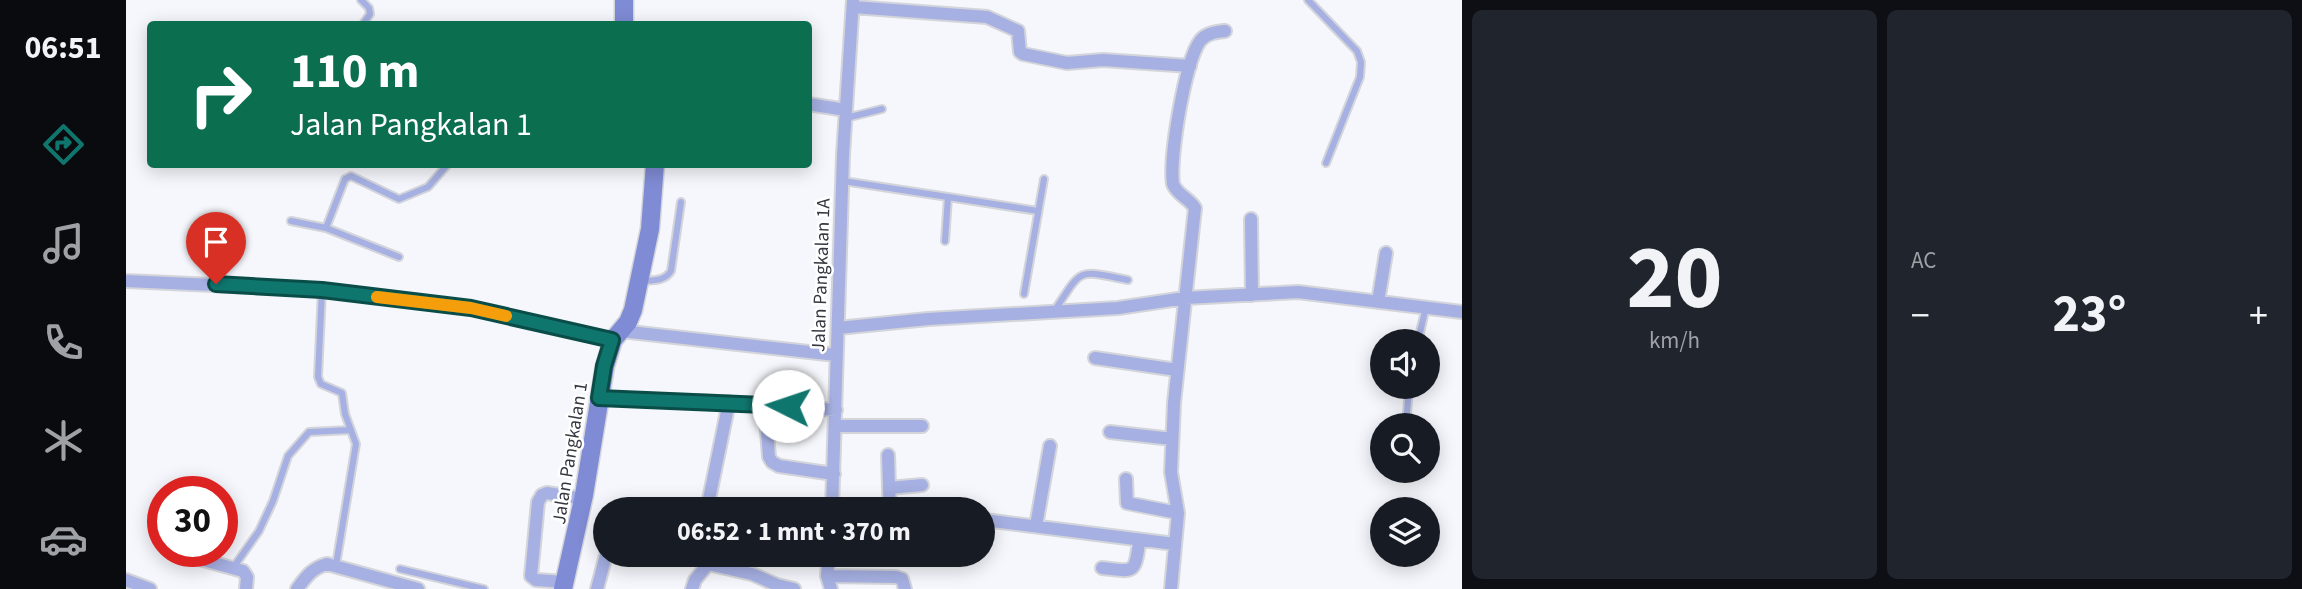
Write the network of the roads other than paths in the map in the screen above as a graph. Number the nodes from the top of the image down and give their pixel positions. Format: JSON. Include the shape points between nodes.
{"nodes":[{"id":1,"x":361,"y":0,"type":"edge"},
{"id":2,"x":624,"y":0,"type":"edge"},
{"id":3,"x":1308,"y":0,"type":"edge"},
{"id":4,"x":853,"y":4,"type":"edge"},
{"id":5,"x":365,"y":21,"type":"edge"},
{"id":6,"x":624,"y":21,"type":"edge"},
{"id":7,"x":1225,"y":31,"type":"dead end"},
{"id":8,"x":1190,"y":66,"type":"junction"},
{"id":9,"x":812,"y":105,"type":"edge"},
{"id":10,"x":882,"y":109,"type":"dead end"},
{"id":11,"x":846,"y":114,"type":"junction"},
{"id":12,"x":1326,"y":163,"type":"dead end"},
{"id":13,"x":445,"y":168,"type":"edge"},
{"id":14,"x":655,"y":168,"type":"edge"},
{"id":15,"x":1044,"y":179,"type":"dead end"},
{"id":16,"x":842,"y":181,"type":"junction"},
{"id":17,"x":948,"y":197,"type":"junction"},
{"id":18,"x":681,"y":202,"type":"dead end"},
{"id":19,"x":1038,"y":211,"type":"junction"},
{"id":20,"x":1251,"y":219,"type":"dead end"},
{"id":21,"x":291,"y":221,"type":"dead end"},
{"id":22,"x":326,"y":228,"type":"junction"},
{"id":23,"x":945,"y":242,"type":"dead end"},
{"id":24,"x":1386,"y":253,"type":"dead end"},
{"id":25,"x":398,"y":257,"type":"dead end"},
{"id":26,"x":1128,"y":279,"type":"dead end"},
{"id":27,"x":126,"y":281,"type":"edge"},
{"id":28,"x":639,"y":281,"type":"junction"},
{"id":29,"x":322,"y":290,"type":"junction"},
{"id":30,"x":1024,"y":293,"type":"dead end"},
{"id":31,"x":1252,"y":295,"type":"junction"},
{"id":32,"x":1185,"y":299,"type":"junction"},
{"id":33,"x":1378,"y":302,"type":"junction"},
{"id":34,"x":1426,"y":307,"type":"junction"},
{"id":35,"x":1055,"y":310,"type":"junction"},
{"id":36,"x":1462,"y":312,"type":"edge"},
{"id":37,"x":838,"y":328,"type":"junction"},
{"id":38,"x":1421,"y":329,"type":"edge"},
{"id":39,"x":617,"y":335,"type":"junction"},
{"id":40,"x":835,"y":355,"type":"junction"},
{"id":41,"x":1095,"y":358,"type":"dead end"},
{"id":42,"x":1177,"y":370,"type":"junction"},
{"id":43,"x":599,"y":398,"type":"junction"},
{"id":44,"x":729,"y":402,"type":"junction"},
{"id":45,"x":765,"y":405,"type":"junction"},
{"id":46,"x":836,"y":410,"type":"junction"},
{"id":47,"x":835,"y":426,"type":"junction"},
{"id":48,"x":922,"y":426,"type":"dead end"},
{"id":49,"x":351,"y":430,"type":"junction"},
{"id":50,"x":1110,"y":432,"type":"dead end"},
{"id":51,"x":1172,"y":439,"type":"junction"},
{"id":52,"x":1049,"y":446,"type":"dead end"},
{"id":53,"x":888,"y":455,"type":"dead end"},
{"id":54,"x":834,"y":474,"type":"junction"},
{"id":55,"x":1126,"y":479,"type":"dead end"},
{"id":56,"x":922,"y":485,"type":"dead end"},
{"id":57,"x":889,"y":488,"type":"junction"},
{"id":58,"x":709,"y":497,"type":"edge"},
{"id":59,"x":833,"y":497,"type":"edge"},
{"id":60,"x":889,"y":497,"type":"edge"},
{"id":61,"x":583,"y":499,"type":"junction"},
{"id":62,"x":1178,"y":513,"type":"junction"},
{"id":63,"x":995,"y":521,"type":"edge"},
{"id":64,"x":1036,"y":526,"type":"junction"},
{"id":65,"x":1139,"y":542,"type":"dead end"},
{"id":66,"x":1175,"y":544,"type":"junction"},
{"id":67,"x":336,"y":565,"type":"junction"},
{"id":68,"x":229,"y":567,"type":"edge"},
{"id":69,"x":603,"y":567,"type":"edge"},
{"id":70,"x":702,"y":567,"type":"edge"},
{"id":71,"x":731,"y":567,"type":"edge"},
{"id":72,"x":828,"y":567,"type":"edge"},
{"id":73,"x":233,"y":568,"type":"junction"},
{"id":74,"x":1101,"y":568,"type":"dead end"},
{"id":75,"x":400,"y":569,"type":"dead end"},
{"id":76,"x":827,"y":576,"type":"junction"},
{"id":77,"x":126,"y":580,"type":"edge"},
{"id":78,"x":564,"y":586,"type":"edge"},
{"id":79,"x":150,"y":589,"type":"edge"},
{"id":80,"x":246,"y":589,"type":"edge"},
{"id":81,"x":297,"y":589,"type":"edge"},
{"id":82,"x":418,"y":589,"type":"edge"},
{"id":83,"x":484,"y":589,"type":"edge"},
{"id":84,"x":597,"y":589,"type":"edge"},
{"id":85,"x":692,"y":589,"type":"edge"},
{"id":86,"x":794,"y":589,"type":"edge"},
{"id":87,"x":831,"y":589,"type":"edge"},
{"id":88,"x":905,"y":589,"type":"edge"},
{"id":89,"x":1171,"y":589,"type":"edge"}],
"edges":[{"from":1,"to":5,"type":"lane","via":[[369,8]]},
{"from":2,"to":6,"type":"main road"},
{"from":3,"to":12,"type":"lane","via":[[1357,51],[1361,62],[1360,77]]},
{"from":4,"to":8,"type":"street","via":[[987,17],[1018,31],[1023,54],[1067,63],[1103,60]]},
{"from":4,"to":11,"type":"street","name":"Jalan Pangkalan 1A"},
{"from":7,"to":8,"type":"street","via":[[1202,38]]},
{"from":8,"to":32,"type":"street","via":[[1173,139],[1172,178],[1176,191],[1195,208]]},
{"from":9,"to":11,"type":"street"},
{"from":10,"to":11,"type":"lane"},
{"from":11,"to":16,"type":"street","name":"Jalan Pangkalan 1A"},
{"from":13,"to":22,"type":"lane","via":[[428,187],[399,199],[351,176],[345,179]]},
{"from":14,"to":28,"type":"main road","name":"Jalan Pangkalan 1","via":[[650,229]]},
{"from":15,"to":19,"type":"lane"},
{"from":16,"to":17,"type":"lane"},
{"from":16,"to":37,"type":"street","name":"Jalan Pangkalan 1A"},
{"from":17,"to":19,"type":"lane"},
{"from":17,"to":23,"type":"lane"},
{"from":18,"to":28,"type":"lane","via":[[671,271],[662,279]]},
{"from":19,"to":30,"type":"lane"},
{"from":20,"to":31,"type":"street"},
{"from":21,"to":22,"type":"lane"},
{"from":22,"to":25,"type":"lane"},
{"from":24,"to":33,"type":"street"},
{"from":26,"to":35,"type":"lane","via":[[1083,274]]},
{"from":27,"to":29,"type":"street"},
{"from":28,"to":39,"type":"main road","name":"Jalan Pangkalan 1","via":[[633,310]]},
{"from":29,"to":39,"type":"street","via":[[471,308]]},
{"from":29,"to":49,"type":"lane","via":[[318,377],[321,384],[342,393]]},
{"from":31,"to":32,"type":"street"},
{"from":31,"to":33,"type":"street","via":[[1316,293]]},
{"from":32,"to":35,"type":"street"},
{"from":32,"to":42,"type":"street"},
{"from":33,"to":34,"type":"street"},
{"from":34,"to":36,"type":"street"},
{"from":34,"to":38,"type":"lane"},
{"from":35,"to":37,"type":"street"},
{"from":37,"to":40,"type":"street","name":"Jalan Pangkalan 1A"},
{"from":39,"to":40,"type":"street"},
{"from":39,"to":43,"type":"main road","name":"Jalan Pangkalan 1","via":[[604,366]]},
{"from":40,"to":46,"type":"street","name":"Jalan Pangkalan 1A"},
{"from":41,"to":42,"type":"street"},
{"from":42,"to":51,"type":"street"},
{"from":43,"to":44,"type":"street"},
{"from":43,"to":61,"type":"main road","name":"Jalan Pangkalan 1"},
{"from":44,"to":45,"type":"street"},
{"from":44,"to":58,"type":"street"},
{"from":45,"to":46,"type":"street"},
{"from":45,"to":54,"type":"street","via":[[772,462]]},
{"from":46,"to":47,"type":"street","name":"Jalan Pangkalan 1A"},
{"from":47,"to":48,"type":"street"},
{"from":47,"to":54,"type":"street","name":"Jalan Pangkalan 1A"},
{"from":49,"to":67,"type":"lane","via":[[356,444]]},
{"from":49,"to":73,"type":"lane","via":[[309,432],[288,456],[260,531]]},
{"from":50,"to":51,"type":"street"},
{"from":51,"to":62,"type":"street","via":[[1171,472]]},
{"from":52,"to":64,"type":"street"},
{"from":53,"to":57,"type":"street"},
{"from":54,"to":59,"type":"street","name":"Jalan Pangkalan 1A"},
{"from":55,"to":62,"type":"street","via":[[1127,503]]},
{"from":56,"to":57,"type":"street"},
{"from":57,"to":60,"type":"street"},
{"from":61,"to":78,"type":"main road","name":"Jalan Pangkalan 1"},
{"from":61,"to":78,"type":"street","via":[[547,493],[538,502],[531,576]]},
{"from":62,"to":66,"type":"street"},
{"from":63,"to":64,"type":"street"},
{"from":64,"to":66,"type":"street"},
{"from":65,"to":74,"type":"street","via":[[1133,569]]},
{"from":66,"to":89,"type":"street"},
{"from":67,"to":81,"type":"street","via":[[317,567]]},
{"from":67,"to":82,"type":"street"},
{"from":68,"to":73,"type":"street"},
{"from":69,"to":84,"type":"street"},
{"from":70,"to":85,"type":"street"},
{"from":71,"to":86,"type":"street"},
{"from":72,"to":76,"type":"street"},
{"from":73,"to":80,"type":"street","via":[[243,570]]},
{"from":75,"to":83,"type":"lane"},
{"from":76,"to":87,"type":"street"},
{"from":76,"to":88,"type":"street","via":[[895,577],[902,579]]},
{"from":77,"to":79,"type":"street"}]}
